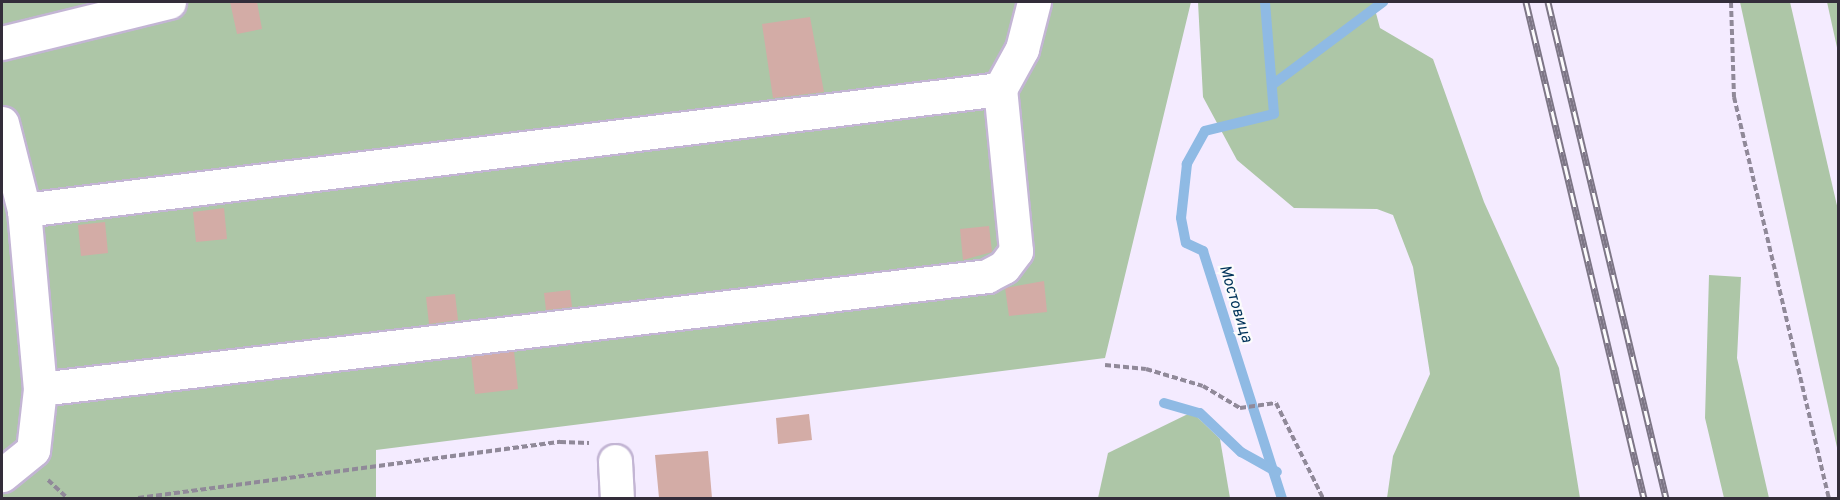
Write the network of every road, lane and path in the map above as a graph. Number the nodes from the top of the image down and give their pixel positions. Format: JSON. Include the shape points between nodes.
{"nodes":[{"id":1,"x":169,"y":2,"type":"edge"},
{"id":2,"x":1034,"y":2,"type":"edge"},
{"id":3,"x":1731,"y":2,"type":"edge"},
{"id":4,"x":2,"y":43,"type":"edge"},
{"id":5,"x":1000,"y":89,"type":"junction"},
{"id":6,"x":2,"y":123,"type":"edge"},
{"id":7,"x":24,"y":210,"type":"junction"},
{"id":8,"x":1105,"y":365,"type":"dead end"},
{"id":9,"x":40,"y":389,"type":"junction"},
{"id":10,"x":615,"y":461,"type":"joint"},
{"id":11,"x":2,"y":475,"type":"edge"},
{"id":12,"x":138,"y":498,"type":"edge"},
{"id":13,"x":617,"y":498,"type":"edge"},
{"id":14,"x":1323,"y":498,"type":"edge"},
{"id":15,"x":1829,"y":498,"type":"edge"}],
"edges":[{"from":1,"to":4,"type":"street"},
{"from":2,"to":5,"type":"street","via":[[1022,49]]},
{"from":3,"to":15,"type":"path","via":[[1734,97]]},
{"from":5,"to":7,"type":"street"},
{"from":5,"to":9,"type":"street","via":[[1016,251],[1004,267],[987,276]]},
{"from":6,"to":7,"type":"street"},
{"from":7,"to":9,"type":"street"},
{"from":8,"to":14,"type":"path","via":[[1146,369],[1203,386],[1240,408],[1276,403]]},
{"from":9,"to":11,"type":"street","via":[[33,450]]},
{"from":10,"to":12,"type":"path","via":[[609,450],[596,444],[560,442]]},
{"from":10,"to":13,"type":"street"}]}
